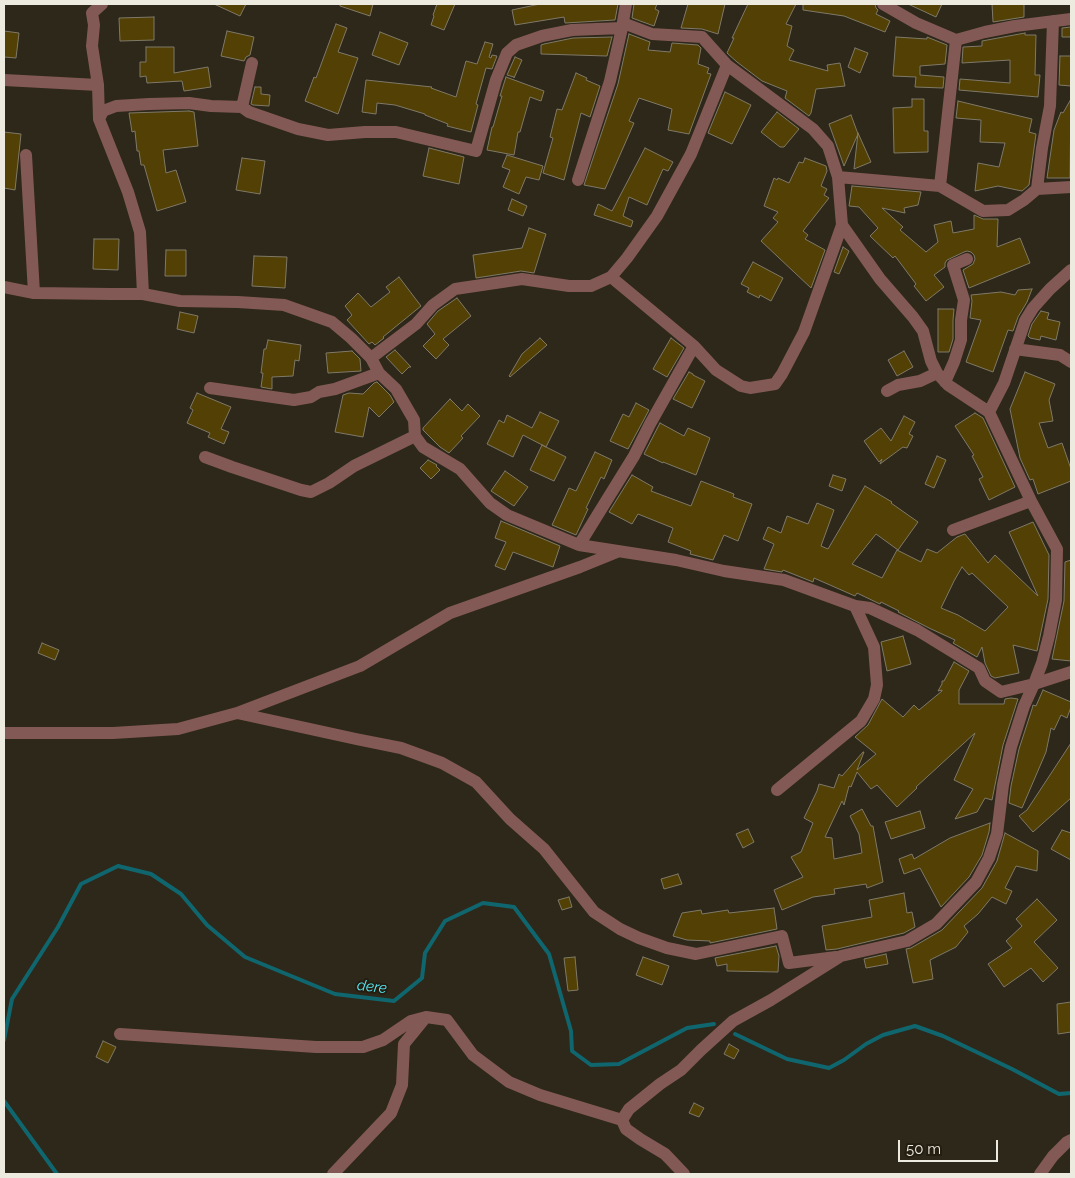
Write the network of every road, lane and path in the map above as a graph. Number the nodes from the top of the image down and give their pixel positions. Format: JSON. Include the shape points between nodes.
{"nodes":[{"id":1,"x":102,"y":4,"type":"edge"},
{"id":2,"x":626,"y":4,"type":"edge"},
{"id":3,"x":883,"y":4,"type":"edge"},
{"id":4,"x":1071,"y":19,"type":"edge"},
{"id":5,"x":1054,"y":21,"type":"junction"},
{"id":6,"x":623,"y":25,"type":"junction"},
{"id":7,"x":956,"y":40,"type":"junction"},
{"id":8,"x":252,"y":63,"type":"dead end"},
{"id":9,"x":727,"y":65,"type":"junction"},
{"id":10,"x":4,"y":80,"type":"edge"},
{"id":11,"x":98,"y":86,"type":"junction"},
{"id":12,"x":242,"y":107,"type":"junction"},
{"id":13,"x":99,"y":119,"type":"junction"},
{"id":14,"x":26,"y":155,"type":"dead end"},
{"id":15,"x":838,"y":176,"type":"junction"},
{"id":16,"x":578,"y":180,"type":"dead end"},
{"id":17,"x":940,"y":186,"type":"junction"},
{"id":18,"x":1071,"y":187,"type":"edge"},
{"id":19,"x":1037,"y":189,"type":"junction"},
{"id":20,"x":842,"y":225,"type":"junction"},
{"id":21,"x":967,"y":259,"type":"dead end"},
{"id":22,"x":1071,"y":270,"type":"edge"},
{"id":23,"x":611,"y":277,"type":"junction"},
{"id":24,"x":4,"y":287,"type":"edge"},
{"id":25,"x":34,"y":293,"type":"junction"},
{"id":26,"x":143,"y":294,"type":"junction"},
{"id":27,"x":694,"y":346,"type":"junction"},
{"id":28,"x":1015,"y":349,"type":"junction"},
{"id":29,"x":371,"y":358,"type":"junction"},
{"id":30,"x":1071,"y":362,"type":"edge"},
{"id":31,"x":379,"y":373,"type":"junction"},
{"id":32,"x":941,"y":377,"type":"junction"},
{"id":33,"x":210,"y":388,"type":"dead end"},
{"id":34,"x":887,"y":391,"type":"dead end"},
{"id":35,"x":989,"y":412,"type":"junction"},
{"id":36,"x":415,"y":436,"type":"junction"},
{"id":37,"x":205,"y":457,"type":"dead end"},
{"id":38,"x":1031,"y":502,"type":"junction"},
{"id":39,"x":953,"y":530,"type":"dead end"},
{"id":40,"x":579,"y":545,"type":"junction"},
{"id":41,"x":618,"y":552,"type":"junction"},
{"id":42,"x":855,"y":606,"type":"junction"},
{"id":43,"x":1071,"y":672,"type":"edge"},
{"id":44,"x":1034,"y":684,"type":"junction"},
{"id":45,"x":237,"y":713,"type":"junction"},
{"id":46,"x":4,"y":733,"type":"edge"},
{"id":47,"x":777,"y":790,"type":"dead end"},
{"id":48,"x":841,"y":956,"type":"junction"},
{"id":49,"x":426,"y":1018,"type":"junction"},
{"id":50,"x":120,"y":1034,"type":"dead end"},
{"id":51,"x":622,"y":1120,"type":"junction"},
{"id":52,"x":1071,"y":1140,"type":"edge"},
{"id":53,"x":333,"y":1174,"type":"edge"},
{"id":54,"x":684,"y":1174,"type":"edge"},
{"id":55,"x":1040,"y":1174,"type":"edge"}],
"edges":[{"from":1,"to":11,"type":"street","via":[[92,13],[92,46]]},
{"from":2,"to":6,"type":"street"},
{"from":3,"to":7,"type":"street"},
{"from":4,"to":5,"type":"street"},
{"from":5,"to":7,"type":"street","via":[[1015,26]]},
{"from":5,"to":19,"type":"street","via":[[1050,106]]},
{"from":6,"to":9,"type":"street","via":[[652,34],[702,37]]},
{"from":6,"to":12,"type":"street","via":[[572,30],[516,45],[508,52],[496,80],[476,151],[396,132],[328,135],[298,130]]},
{"from":6,"to":16,"type":"street","via":[[610,81]]},
{"from":7,"to":17,"type":"street"},
{"from":8,"to":12,"type":"street"},
{"from":9,"to":15,"type":"street","via":[[813,130],[828,146]]},
{"from":9,"to":23,"type":"street","via":[[691,154],[657,216]]},
{"from":10,"to":11,"type":"street"},
{"from":11,"to":13,"type":"street"},
{"from":12,"to":13,"type":"street","via":[[189,103],[116,106],[103,111]]},
{"from":13,"to":26,"type":"street","via":[[140,232]]},
{"from":14,"to":25,"type":"street"},
{"from":15,"to":17,"type":"street"},
{"from":15,"to":20,"type":"street"},
{"from":17,"to":19,"type":"street","via":[[983,211],[1008,210]]},
{"from":18,"to":19,"type":"street"},
{"from":20,"to":27,"type":"street","via":[[804,332],[775,384],[750,388],[740,386],[716,370]]},
{"from":20,"to":32,"type":"street","via":[[880,280],[923,331],[931,361]]},
{"from":21,"to":32,"type":"street","via":[[953,265],[964,300],[961,340],[954,362]]},
{"from":22,"to":28,"type":"street","via":[[1033,308]]},
{"from":23,"to":27,"type":"street"},
{"from":23,"to":29,"type":"street","via":[[591,286],[522,279],[455,289]]},
{"from":24,"to":25,"type":"street"},
{"from":25,"to":26,"type":"street"},
{"from":26,"to":29,"type":"street","via":[[180,301],[284,305],[332,322]]},
{"from":27,"to":40,"type":"street","via":[[634,456]]},
{"from":28,"to":30,"type":"street","via":[[1060,355]]},
{"from":28,"to":35,"type":"street","via":[[1004,383]]},
{"from":29,"to":31,"type":"street"},
{"from":31,"to":33,"type":"street","via":[[320,392],[311,398],[294,400]]},
{"from":31,"to":36,"type":"street","via":[[396,389],[414,420]]},
{"from":32,"to":34,"type":"street","via":[[898,385]]},
{"from":32,"to":35,"type":"street"},
{"from":35,"to":38,"type":"street"},
{"from":36,"to":37,"type":"street","via":[[354,466],[311,492]]},
{"from":36,"to":40,"type":"street","via":[[422,447],[460,469],[490,503],[508,515]]},
{"from":38,"to":39,"type":"street"},
{"from":38,"to":44,"type":"street","via":[[1057,549],[1056,600]]},
{"from":40,"to":41,"type":"street"},
{"from":41,"to":42,"type":"street","via":[[784,580]]},
{"from":41,"to":45,"type":"street","via":[[450,613],[360,666]]},
{"from":42,"to":44,"type":"street","via":[[870,608],[917,630],[979,668],[985,682],[1001,692]]},
{"from":42,"to":47,"type":"street","via":[[874,647],[877,685],[874,699],[860,721]]},
{"from":43,"to":44,"type":"street"},
{"from":44,"to":48,"type":"street","via":[[1010,746],[997,834],[976,882],[936,924],[907,941]]},
{"from":45,"to":46,"type":"street","via":[[178,728],[113,733]]},
{"from":45,"to":48,"type":"street","via":[[401,748],[476,782],[544,849],[594,912],[639,938],[696,954],[782,936],[789,962]]},
{"from":48,"to":51,"type":"street","via":[[733,1021],[681,1070],[629,1109]]},
{"from":49,"to":50,"type":"street","via":[[411,1021],[383,1040],[363,1046],[316,1047]]},
{"from":49,"to":51,"type":"street","via":[[447,1020],[473,1055],[509,1082]]},
{"from":49,"to":53,"type":"street","via":[[404,1044],[402,1085],[391,1113]]},
{"from":51,"to":54,"type":"street","via":[[626,1129],[666,1154]]},
{"from":52,"to":55,"type":"street","via":[[1053,1156]]}]}
